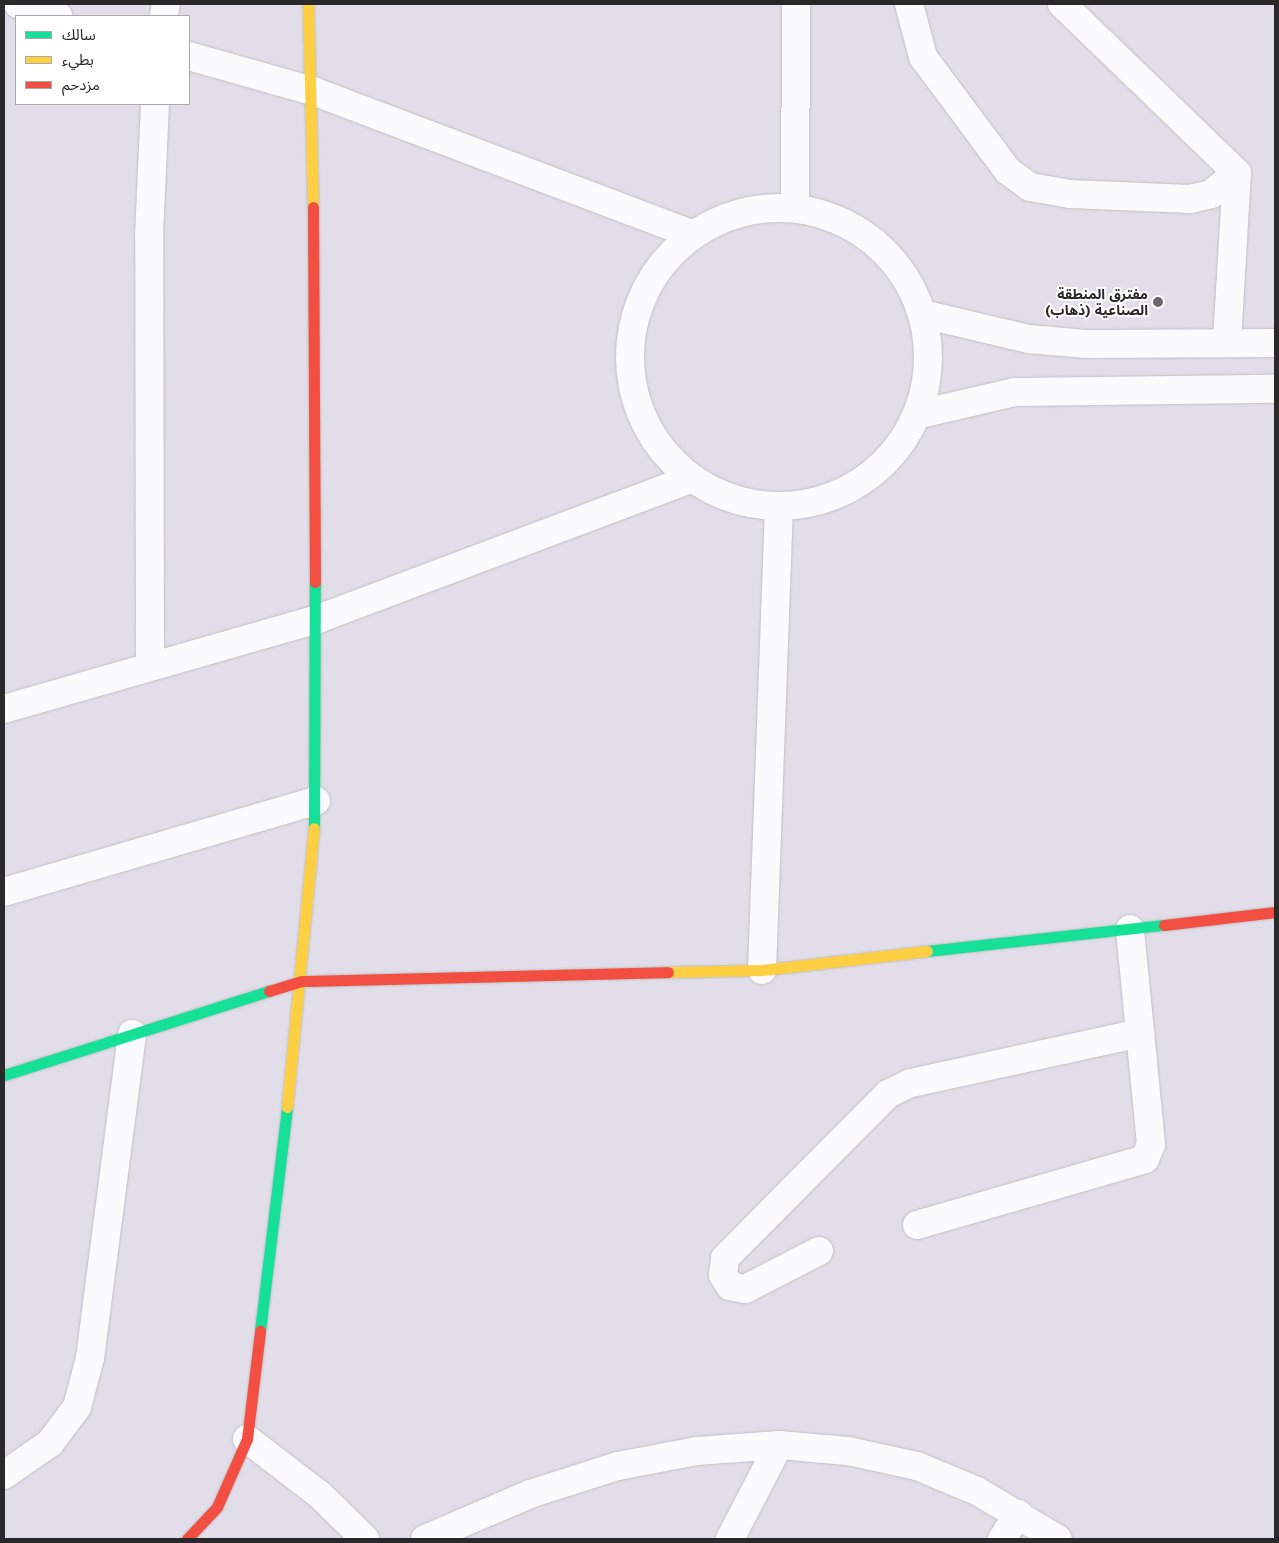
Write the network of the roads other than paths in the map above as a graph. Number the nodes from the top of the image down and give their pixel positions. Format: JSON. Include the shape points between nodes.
{"nodes":[{"id":1,"x":18,"y":4,"type":"edge"},
{"id":2,"x":308,"y":4,"type":"edge"},
{"id":3,"x":796,"y":4,"type":"edge"},
{"id":4,"x":909,"y":4,"type":"edge"},
{"id":5,"x":1062,"y":4,"type":"edge"},
{"id":6,"x":55,"y":15,"type":"edge"},
{"id":7,"x":190,"y":56,"type":"edge"},
{"id":8,"x":313,"y":91,"type":"junction"},
{"id":9,"x":155,"y":105,"type":"edge"},
{"id":10,"x":1237,"y":173,"type":"junction"},
{"id":11,"x":795,"y":207,"type":"junction"},
{"id":12,"x":692,"y":234,"type":"junction"},
{"id":13,"x":923,"y":314,"type":"junction"},
{"id":14,"x":1228,"y":343,"type":"junction"},
{"id":15,"x":1275,"y":343,"type":"edge"},
{"id":16,"x":1275,"y":389,"type":"edge"},
{"id":17,"x":920,"y":414,"type":"junction"},
{"id":18,"x":690,"y":479,"type":"junction"},
{"id":19,"x":779,"y":508,"type":"junction"},
{"id":20,"x":318,"y":619,"type":"junction"},
{"id":21,"x":150,"y":665,"type":"junction"},
{"id":22,"x":4,"y":709,"type":"edge"},
{"id":23,"x":316,"y":801,"type":"junction"},
{"id":24,"x":4,"y":892,"type":"edge"},
{"id":25,"x":1275,"y":912,"type":"edge"},
{"id":26,"x":1130,"y":929,"type":"junction"},
{"id":27,"x":762,"y":970,"type":"junction"},
{"id":28,"x":302,"y":981,"type":"junction"},
{"id":29,"x":1141,"y":1033,"type":"junction"},
{"id":30,"x":132,"y":1034,"type":"junction"},
{"id":31,"x":4,"y":1074,"type":"edge"},
{"id":32,"x":917,"y":1225,"type":"dead end"},
{"id":33,"x":819,"y":1251,"type":"dead end"},
{"id":34,"x":247,"y":1439,"type":"junction"},
{"id":35,"x":779,"y":1445,"type":"junction"},
{"id":36,"x":4,"y":1475,"type":"edge"},
{"id":37,"x":1018,"y":1514,"type":"junction"},
{"id":38,"x":461,"y":1531,"type":"edge"},
{"id":39,"x":187,"y":1539,"type":"edge"},
{"id":40,"x":365,"y":1539,"type":"edge"},
{"id":41,"x":425,"y":1539,"type":"edge"},
{"id":42,"x":730,"y":1539,"type":"edge"},
{"id":43,"x":1002,"y":1539,"type":"edge"},
{"id":44,"x":1058,"y":1539,"type":"edge"}],
"edges":[{"from":1,"to":6,"type":"street"},
{"from":2,"to":8,"type":"street"},
{"from":3,"to":11,"type":"street"},
{"from":4,"to":10,"type":"street","via":[[922,57],[1008,172],[1030,187],[1070,194],[1190,199],[1211,194]]},
{"from":5,"to":10,"type":"street"},
{"from":7,"to":8,"type":"street"},
{"from":8,"to":12,"type":"street"},
{"from":8,"to":20,"type":"street"},
{"from":9,"to":21,"type":"street","via":[[149,236]]},
{"from":10,"to":14,"type":"street"},
{"from":11,"to":12,"type":"street","via":[[741,211]]},
{"from":11,"to":13,"type":"street","via":[[847,222],[890,255]]},
{"from":12,"to":18,"type":"street","via":[[652,274],[631,328],[630,375],[651,438]]},
{"from":13,"to":14,"type":"street","via":[[1029,339],[1086,344]]},
{"from":13,"to":17,"type":"street","via":[[928,376]]},
{"from":14,"to":15,"type":"street"},
{"from":16,"to":17,"type":"street","via":[[1015,392]]},
{"from":17,"to":19,"type":"street","via":[[886,463],[837,496]]},
{"from":18,"to":19,"type":"street","via":[[732,501]]},
{"from":18,"to":20,"type":"street"},
{"from":19,"to":27,"type":"street"},
{"from":20,"to":21,"type":"street"},
{"from":20,"to":23,"type":"street"},
{"from":21,"to":22,"type":"street"},
{"from":23,"to":24,"type":"street"},
{"from":23,"to":28,"type":"street"},
{"from":25,"to":26,"type":"street"},
{"from":26,"to":27,"type":"street"},
{"from":26,"to":29,"type":"street"},
{"from":27,"to":28,"type":"street"},
{"from":28,"to":30,"type":"street"},
{"from":28,"to":34,"type":"street"},
{"from":29,"to":32,"type":"street","via":[[1151,1144],[1145,1159]]},
{"from":29,"to":33,"type":"street","via":[[911,1083],[888,1094],[725,1258],[723,1275],[730,1286],[745,1289]]},
{"from":30,"to":31,"type":"street"},
{"from":30,"to":36,"type":"street","via":[[90,1358],[77,1407],[50,1444]]},
{"from":34,"to":39,"type":"street","via":[[217,1507]]},
{"from":34,"to":40,"type":"street","via":[[320,1495]]},
{"from":35,"to":37,"type":"street","via":[[848,1451],[918,1466]]},
{"from":35,"to":38,"type":"street","via":[[697,1451],[618,1466],[530,1494]]},
{"from":35,"to":42,"type":"street"},
{"from":37,"to":43,"type":"street"},
{"from":37,"to":44,"type":"street"},
{"from":38,"to":41,"type":"street"}]}
